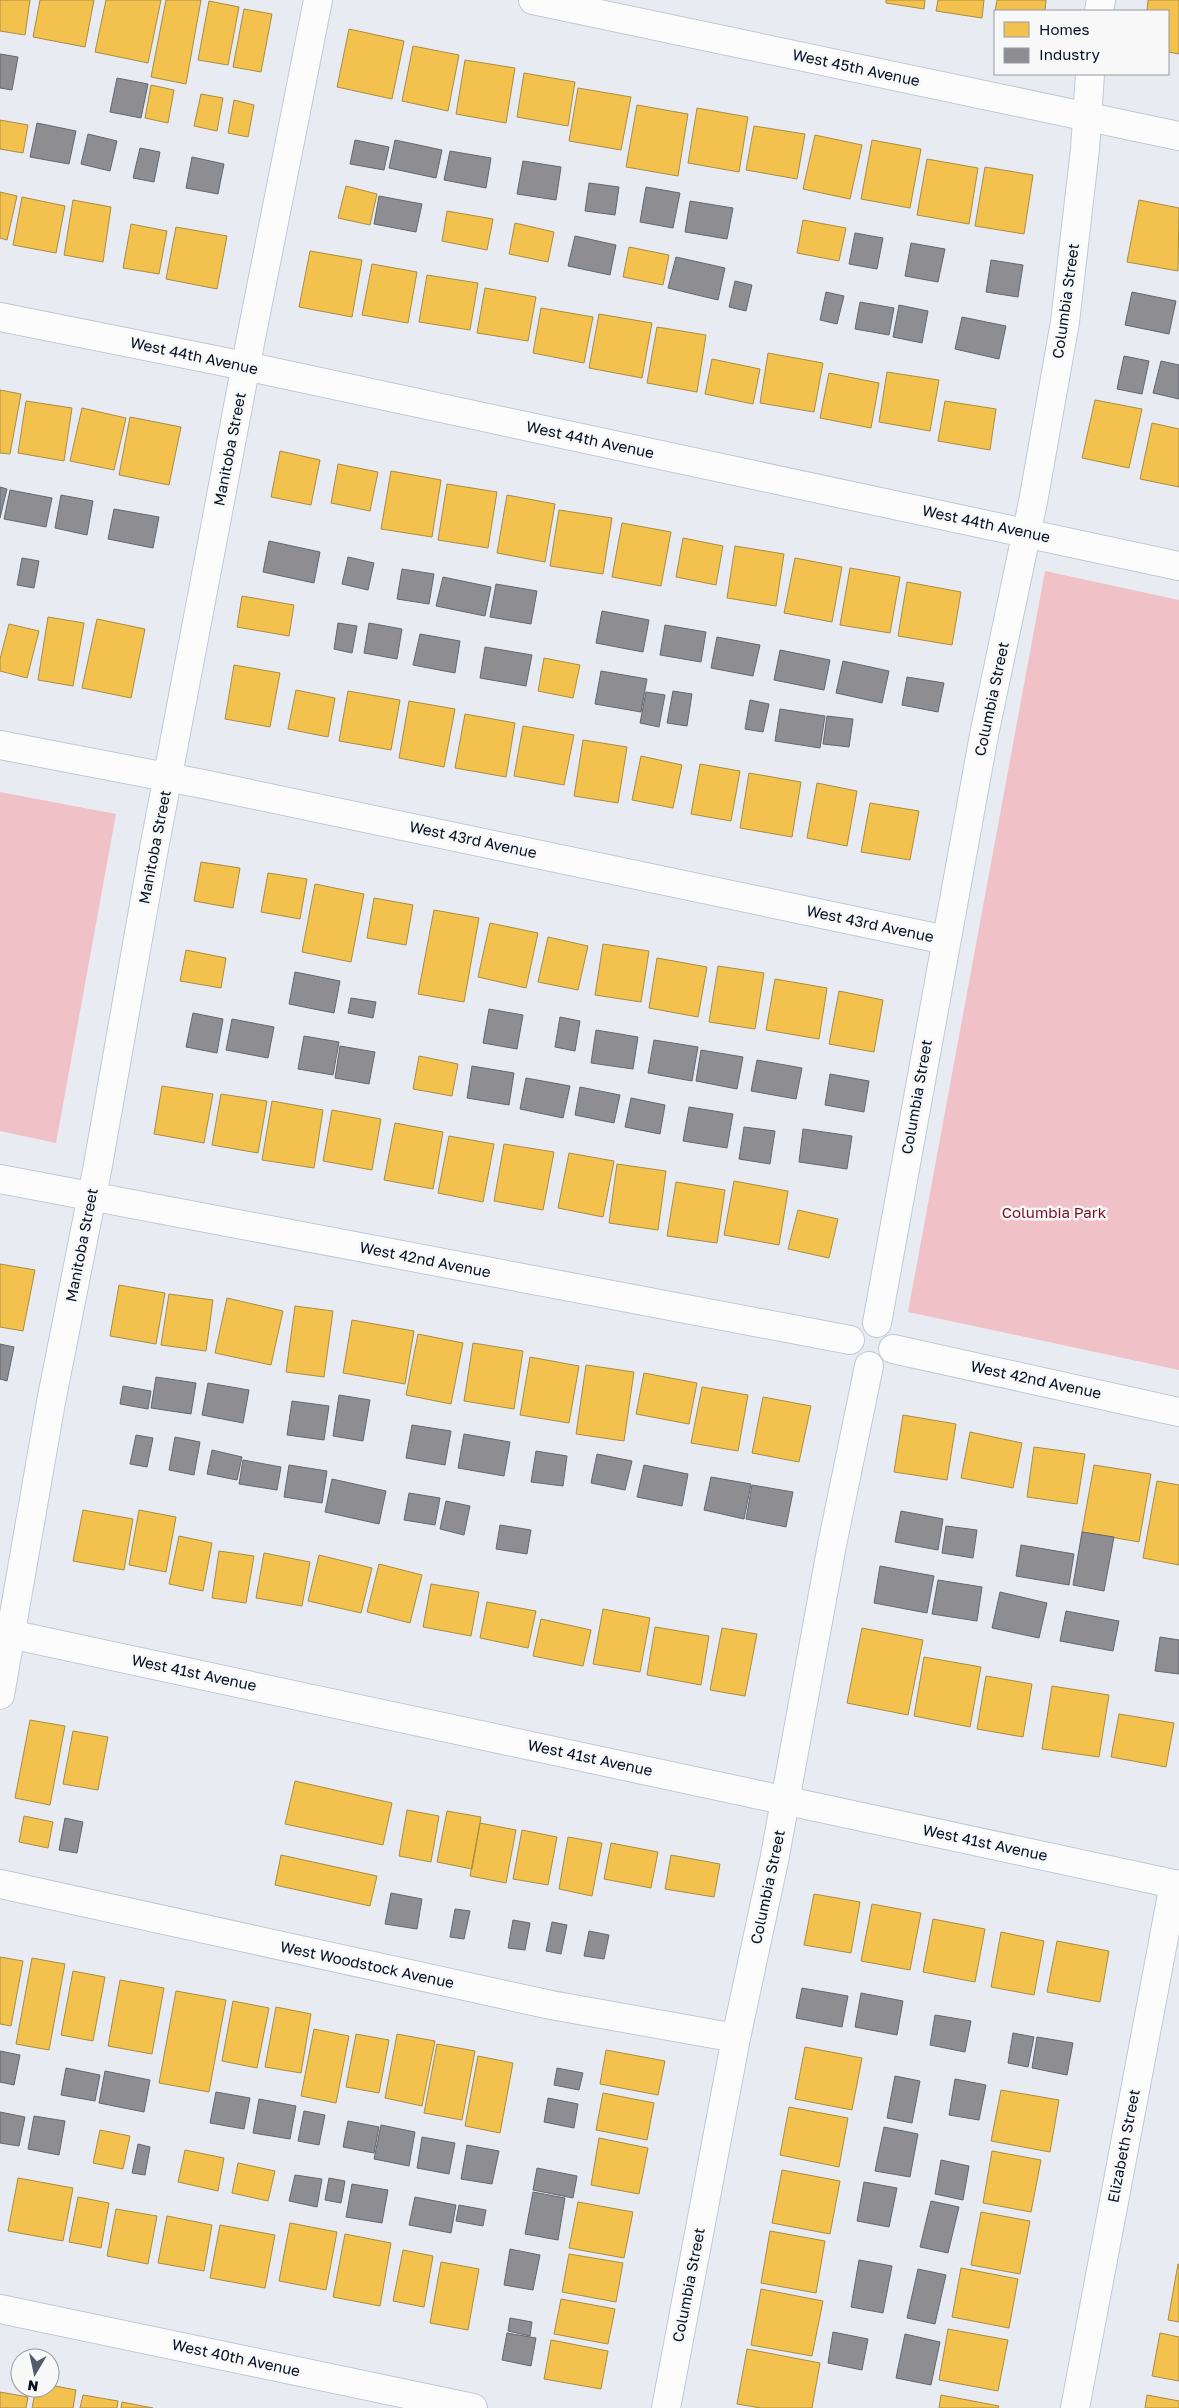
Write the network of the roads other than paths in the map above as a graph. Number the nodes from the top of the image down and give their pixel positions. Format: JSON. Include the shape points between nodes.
{"nodes":[{"id":1,"x":318,"y":0,"type":"edge"},
{"id":2,"x":533,"y":0,"type":"edge"},
{"id":3,"x":1090,"y":75,"type":"edge"},
{"id":4,"x":1087,"y":117,"type":"junction"},
{"id":5,"x":1179,"y":136,"type":"edge"},
{"id":6,"x":0,"y":317,"type":"edge"},
{"id":7,"x":245,"y":366,"type":"junction"},
{"id":8,"x":1026,"y":533,"type":"junction"},
{"id":9,"x":1179,"y":566,"type":"edge"},
{"id":10,"x":0,"y":745,"type":"edge"},
{"id":11,"x":168,"y":776,"type":"junction"},
{"id":12,"x":946,"y":940,"type":"junction"},
{"id":13,"x":0,"y":1179,"type":"edge"},
{"id":14,"x":92,"y":1196,"type":"junction"},
{"id":15,"x":877,"y":1323,"type":"junction"},
{"id":16,"x":850,"y":1340,"type":"junction"},
{"id":17,"x":894,"y":1349,"type":"junction"},
{"id":18,"x":869,"y":1366,"type":"junction"},
{"id":19,"x":1179,"y":1412,"type":"edge"},
{"id":20,"x":6,"y":1633,"type":"edge"},
{"id":21,"x":0,"y":1695,"type":"edge"},
{"id":22,"x":785,"y":1800,"type":"junction"},
{"id":23,"x":0,"y":1884,"type":"edge"},
{"id":24,"x":1176,"y":1884,"type":"edge"},
{"id":25,"x":736,"y":2038,"type":"junction"},
{"id":26,"x":0,"y":2309,"type":"edge"},
{"id":27,"x":473,"y":2408,"type":"edge"},
{"id":28,"x":666,"y":2408,"type":"edge"},
{"id":29,"x":1075,"y":2408,"type":"edge"}],
"edges":[{"from":1,"to":7,"type":"street","name":"Manitoba Street"},
{"from":2,"to":4,"type":"street","name":"West 45th Avenue"},
{"from":3,"to":4,"type":"street","name":"Columbia Street"},
{"from":4,"to":5,"type":"street","name":"West 45th Avenue"},
{"from":4,"to":8,"type":"street","name":"Columbia Street","via":[[1065,322]]},
{"from":6,"to":7,"type":"street","name":"West 44th Avenue"},
{"from":7,"to":8,"type":"street","name":"West 44th Avenue"},
{"from":7,"to":11,"type":"street","name":"Manitoba Street"},
{"from":8,"to":9,"type":"street","name":"West 44th Avenue"},
{"from":8,"to":12,"type":"street","name":"Columbia Street"},
{"from":10,"to":11,"type":"street","name":"West 43rd Avenue"},
{"from":11,"to":12,"type":"street","name":"West 43rd Avenue"},
{"from":11,"to":14,"type":"street","name":"Manitoba Street"},
{"from":12,"to":15,"type":"street","name":"Columbia Street"},
{"from":13,"to":14,"type":"street","name":"West 42nd Avenue"},
{"from":14,"to":16,"type":"street","name":"West 42nd Avenue"},
{"from":14,"to":20,"type":"street","name":"Manitoba Street"},
{"from":15,"to":16,"type":"street","via":[[857,1328]]},
{"from":15,"to":17,"type":"street","via":[[889,1330]]},
{"from":16,"to":18,"type":"street","via":[[856,1360]]},
{"from":17,"to":18,"type":"street","via":[[882,1364]]},
{"from":17,"to":19,"type":"street","name":"West 42nd Avenue"},
{"from":18,"to":22,"type":"street","name":"Columbia Street"},
{"from":20,"to":21,"type":"street","name":"Manitoba Street"},
{"from":20,"to":22,"type":"street","name":"West 41st Avenue"},
{"from":22,"to":24,"type":"street","name":"West 41st Avenue"},
{"from":22,"to":25,"type":"street","name":"Columbia Street"},
{"from":23,"to":25,"type":"street","name":"West Woodstock Avenue","via":[[551,2005]]},
{"from":24,"to":29,"type":"street","name":"Elizabeth Street"},
{"from":25,"to":28,"type":"street","name":"Columbia Street"},
{"from":26,"to":27,"type":"street","name":"West 40th Avenue"}]}
